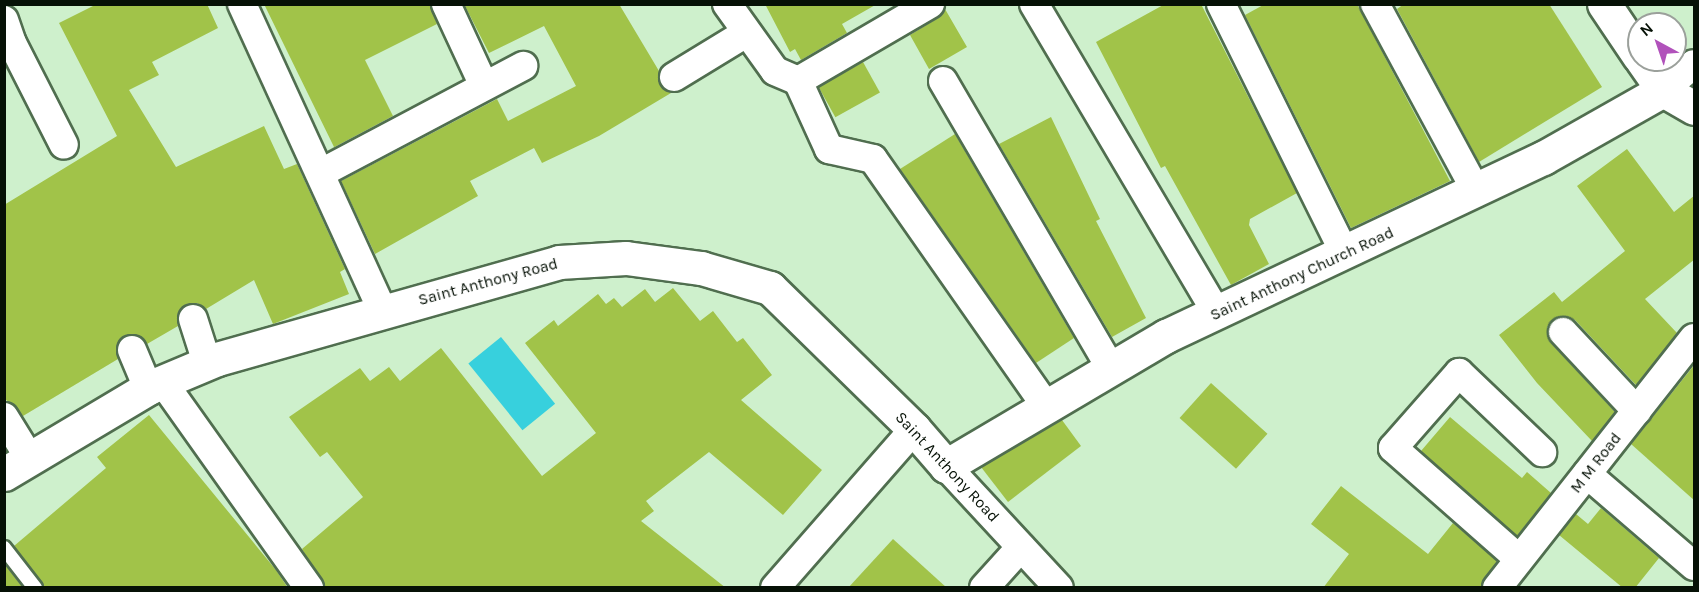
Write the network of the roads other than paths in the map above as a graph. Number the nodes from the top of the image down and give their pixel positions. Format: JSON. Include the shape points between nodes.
{"nodes":[{"id":1,"x":242,"y":4,"type":"edge"},
{"id":2,"x":446,"y":4,"type":"edge"},
{"id":3,"x":727,"y":4,"type":"edge"},
{"id":4,"x":930,"y":4,"type":"edge"},
{"id":5,"x":1034,"y":4,"type":"edge"},
{"id":6,"x":1221,"y":4,"type":"edge"},
{"id":7,"x":1375,"y":4,"type":"edge"},
{"id":8,"x":1604,"y":4,"type":"edge"},
{"id":9,"x":746,"y":33,"type":"junction"},
{"id":10,"x":7,"y":37,"type":"edge"},
{"id":11,"x":1627,"y":38,"type":"edge"},
{"id":12,"x":1695,"y":64,"type":"edge"},
{"id":13,"x":523,"y":66,"type":"dead end"},
{"id":14,"x":1650,"y":72,"type":"edge"},
{"id":15,"x":674,"y":77,"type":"dead end"},
{"id":16,"x":798,"y":81,"type":"junction"},
{"id":17,"x":944,"y":81,"type":"dead end"},
{"id":18,"x":484,"y":86,"type":"junction"},
{"id":19,"x":1663,"y":90,"type":"junction"},
{"id":20,"x":1695,"y":108,"type":"edge"},
{"id":21,"x":64,"y":145,"type":"dead end"},
{"id":22,"x":321,"y":173,"type":"junction"},
{"id":23,"x":1476,"y":191,"type":"junction"},
{"id":24,"x":1344,"y":254,"type":"junction"},
{"id":25,"x":382,"y":310,"type":"junction"},
{"id":26,"x":1217,"y":314,"type":"junction"},
{"id":27,"x":193,"y":319,"type":"dead end"},
{"id":28,"x":1563,"y":332,"type":"dead end"},
{"id":29,"x":1695,"y":338,"type":"edge"},
{"id":30,"x":132,"y":350,"type":"dead end"},
{"id":31,"x":207,"y":363,"type":"junction"},
{"id":32,"x":1111,"y":368,"type":"junction"},
{"id":33,"x":155,"y":384,"type":"junction"},
{"id":34,"x":1046,"y":406,"type":"junction"},
{"id":35,"x":1636,"y":411,"type":"junction"},
{"id":36,"x":4,"y":417,"type":"edge"},
{"id":37,"x":914,"y":429,"type":"junction"},
{"id":38,"x":1542,"y":452,"type":"dead end"},
{"id":39,"x":17,"y":466,"type":"edge"},
{"id":40,"x":946,"y":466,"type":"junction"},
{"id":41,"x":1587,"y":474,"type":"junction"},
{"id":42,"x":1020,"y":547,"type":"junction"},
{"id":43,"x":4,"y":548,"type":"edge"},
{"id":44,"x":1519,"y":559,"type":"junction"},
{"id":45,"x":1695,"y":566,"type":"edge"},
{"id":46,"x":35,"y":588,"type":"edge"},
{"id":47,"x":309,"y":588,"type":"edge"},
{"id":48,"x":775,"y":588,"type":"edge"},
{"id":49,"x":984,"y":588,"type":"edge"},
{"id":50,"x":1059,"y":588,"type":"edge"},
{"id":51,"x":1497,"y":588,"type":"edge"}],
"edges":[{"from":1,"to":22,"type":"street"},
{"from":2,"to":18,"type":"street"},
{"from":3,"to":9,"type":"street"},
{"from":4,"to":16,"type":"street"},
{"from":5,"to":26,"type":"street"},
{"from":6,"to":24,"type":"street"},
{"from":7,"to":23,"type":"street"},
{"from":8,"to":11,"type":"street"},
{"from":9,"to":15,"type":"street"},
{"from":9,"to":16,"type":"street","via":[[775,72]]},
{"from":10,"to":21,"type":"street"},
{"from":12,"to":19,"type":"street"},
{"from":13,"to":18,"type":"street"},
{"from":14,"to":19,"type":"street"},
{"from":16,"to":34,"type":"street","via":[[829,149],[873,159]]},
{"from":17,"to":32,"type":"street"},
{"from":18,"to":22,"type":"street"},
{"from":19,"to":20,"type":"street"},
{"from":19,"to":23,"type":"street","name":"Saint Anthony Church Road"},
{"from":22,"to":25,"type":"street"},
{"from":23,"to":24,"type":"street","name":"Saint Anthony Church Road"},
{"from":24,"to":26,"type":"street","name":"Saint Anthony Church Road"},
{"from":25,"to":31,"type":"street","name":"Saint Anthony Road"},
{"from":25,"to":37,"type":"street","name":"Saint Anthony Road","via":[[559,262],[626,258],[701,268],[770,288]]},
{"from":26,"to":32,"type":"street","name":"Saint Anthony Church Road"},
{"from":27,"to":31,"type":"street"},
{"from":28,"to":35,"type":"street"},
{"from":29,"to":35,"type":"street","name":"M M Road"},
{"from":30,"to":33,"type":"street"},
{"from":31,"to":33,"type":"street","name":"Saint Anthony Road"},
{"from":32,"to":34,"type":"street","name":"Saint Anthony Church Road"},
{"from":33,"to":39,"type":"street","name":"Saint Anthony Road"},
{"from":33,"to":47,"type":"street"},
{"from":34,"to":40,"type":"street","name":"Saint Anthony Church Road"},
{"from":35,"to":41,"type":"street","name":"M M Road"},
{"from":36,"to":39,"type":"street"},
{"from":37,"to":40,"type":"street","name":"Saint Anthony Road"},
{"from":37,"to":48,"type":"street"},
{"from":38,"to":44,"type":"street","via":[[1459,373],[1393,448]]},
{"from":40,"to":42,"type":"street","name":"Saint Anthony Road"},
{"from":41,"to":44,"type":"street","name":"M M Road"},
{"from":41,"to":45,"type":"street"},
{"from":42,"to":49,"type":"street"},
{"from":42,"to":50,"type":"street","name":"Saint Anthony Road"},
{"from":43,"to":46,"type":"lane"},
{"from":44,"to":51,"type":"street","name":"M M Road"}]}
